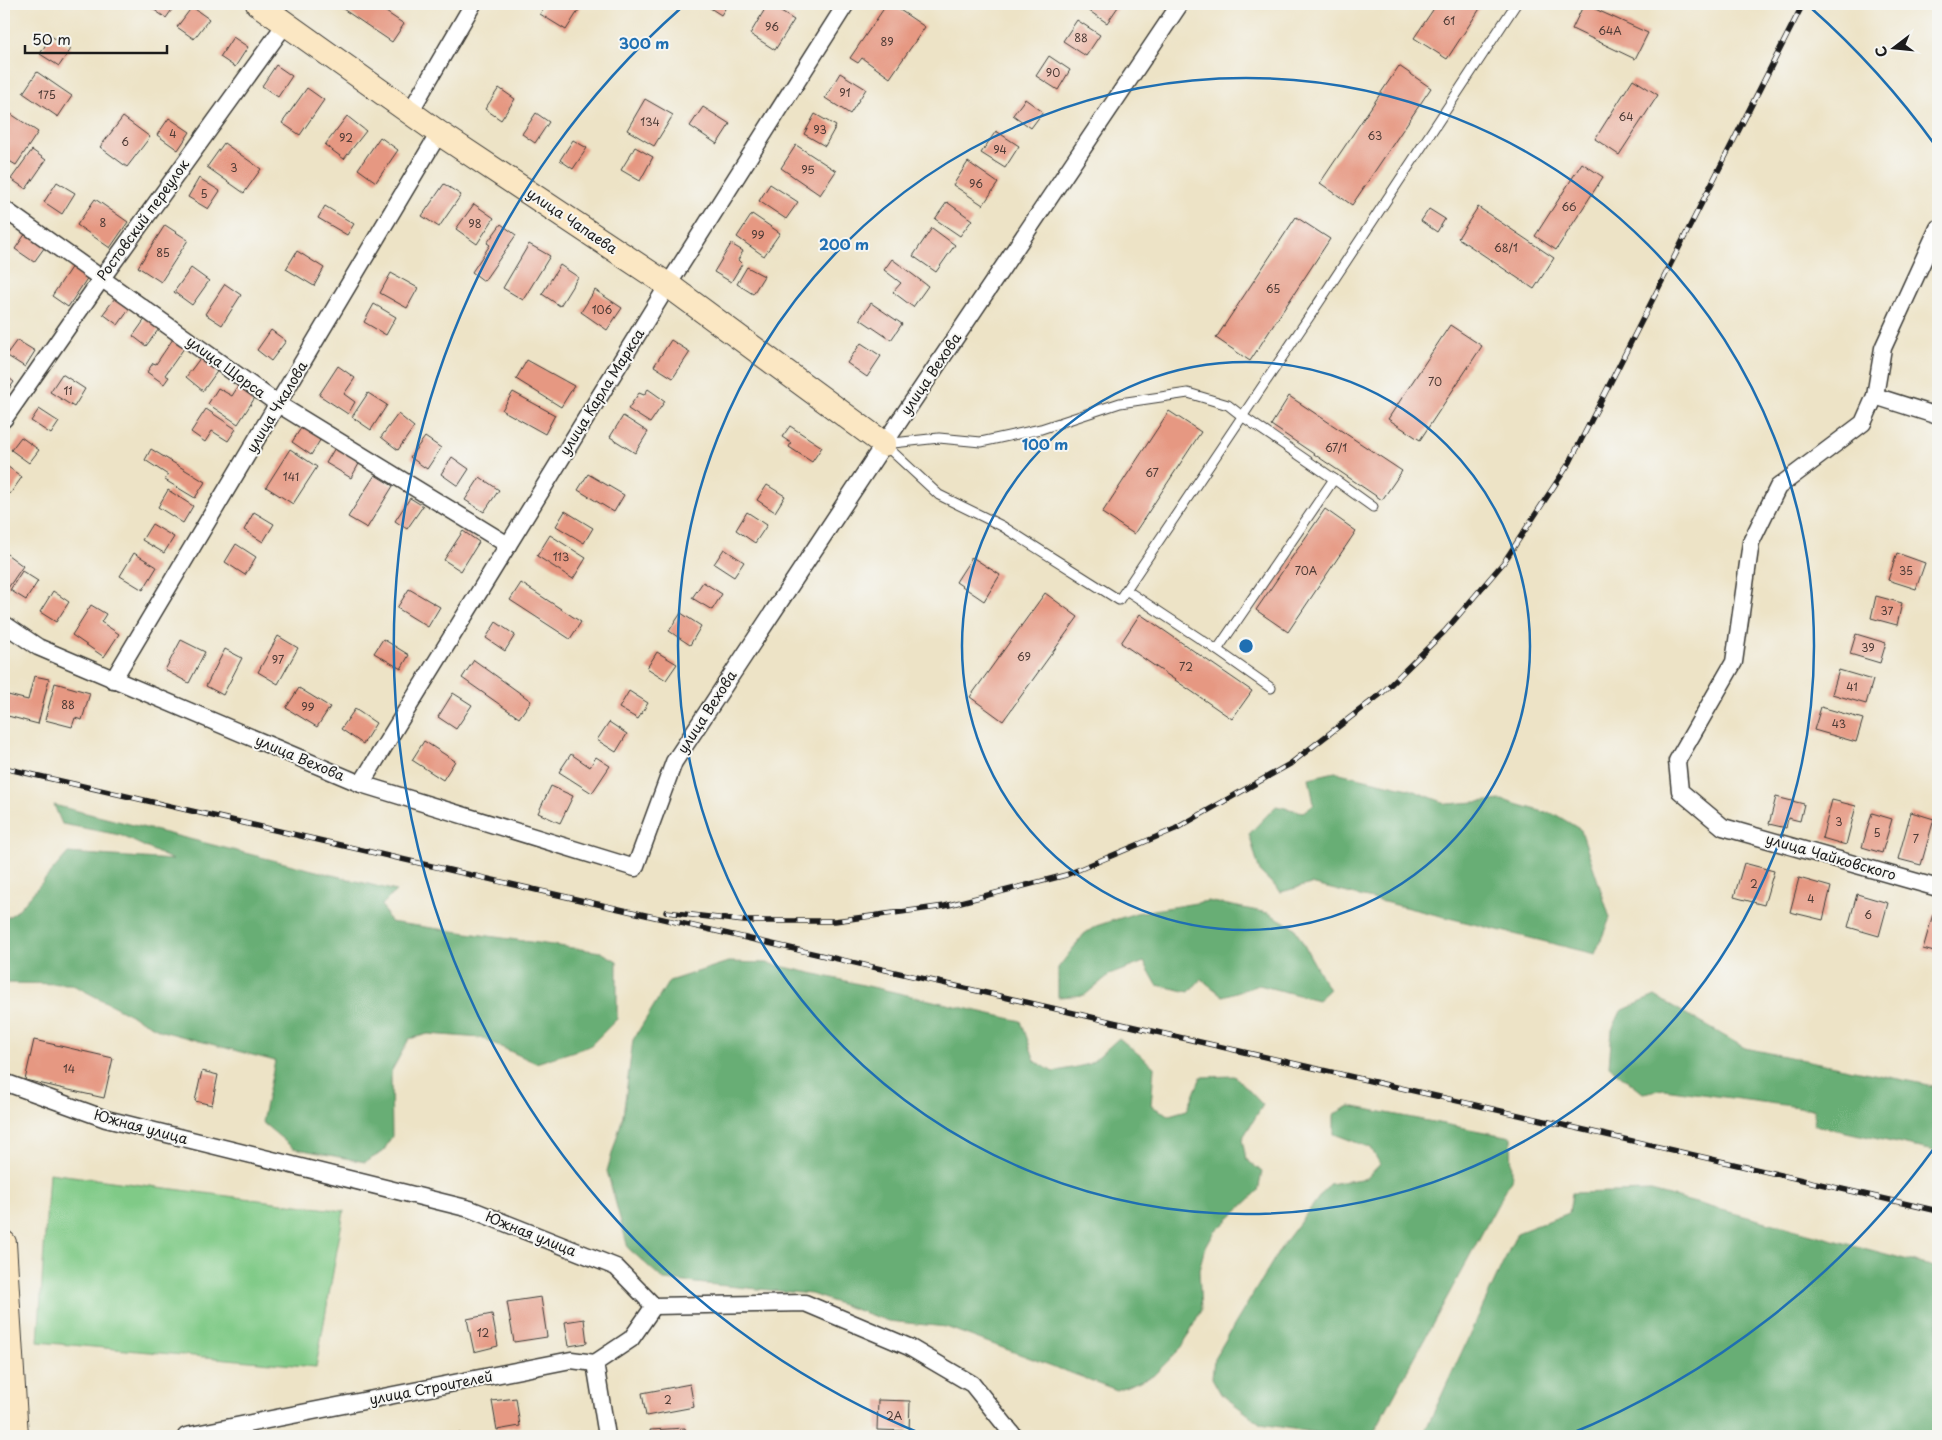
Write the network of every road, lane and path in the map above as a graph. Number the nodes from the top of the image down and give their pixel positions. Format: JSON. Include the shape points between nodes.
{"nodes":[{"id":1,"x":258,"y":4,"type":"edge"},
{"id":2,"x":473,"y":4,"type":"edge"},
{"id":3,"x":845,"y":4,"type":"edge"},
{"id":4,"x":1180,"y":4,"type":"edge"},
{"id":5,"x":1516,"y":4,"type":"edge"},
{"id":6,"x":286,"y":24,"type":"junction"},
{"id":7,"x":410,"y":112,"type":"junction"},
{"id":8,"x":439,"y":133,"type":"junction"},
{"id":9,"x":4,"y":209,"type":"edge"},
{"id":10,"x":1938,"y":228,"type":"edge"},
{"id":11,"x":102,"y":278,"type":"junction"},
{"id":12,"x":668,"y":285,"type":"junction"},
{"id":13,"x":1875,"y":396,"type":"junction"},
{"id":14,"x":278,"y":404,"type":"junction"},
{"id":15,"x":1242,"y":416,"type":"junction"},
{"id":16,"x":1938,"y":416,"type":"edge"},
{"id":17,"x":4,"y":419,"type":"edge"},
{"id":18,"x":884,"y":444,"type":"junction"},
{"id":19,"x":1334,"y":479,"type":"junction"},
{"id":20,"x":1373,"y":507,"type":"dead end"},
{"id":21,"x":508,"y":545,"type":"junction"},
{"id":22,"x":1126,"y":590,"type":"junction"},
{"id":23,"x":4,"y":624,"type":"edge"},
{"id":24,"x":1218,"y":650,"type":"junction"},
{"id":25,"x":113,"y":680,"type":"junction"},
{"id":26,"x":1271,"y":688,"type":"dead end"},
{"id":27,"x":362,"y":784,"type":"junction"},
{"id":28,"x":1938,"y":888,"type":"edge"},
{"id":29,"x":4,"y":1082,"type":"edge"},
{"id":30,"x":4,"y":1243,"type":"edge"},
{"id":31,"x":654,"y":1306,"type":"junction"},
{"id":32,"x":595,"y":1363,"type":"junction"},
{"id":33,"x":16,"y":1436,"type":"edge"},
{"id":34,"x":186,"y":1436,"type":"edge"},
{"id":35,"x":606,"y":1436,"type":"edge"},
{"id":36,"x":1014,"y":1436,"type":"edge"}],
"edges":[{"from":1,"to":6,"type":"street","name":"улица Чапаева"},
{"from":2,"to":7,"type":"street"},
{"from":3,"to":12,"type":"street","name":"улица Карла Маркса"},
{"from":4,"to":18,"type":"street","name":"улица Вехова"},
{"from":5,"to":15,"type":"lane"},
{"from":6,"to":7,"type":"street","name":"улица Чапаева"},
{"from":6,"to":11,"type":"street","name":"Ростовский переулок"},
{"from":7,"to":8,"type":"street","name":"улица Чапаева"},
{"from":8,"to":12,"type":"street","name":"улица Чапаева"},
{"from":8,"to":14,"type":"street","name":"улица Чкалова"},
{"from":9,"to":11,"type":"street","name":"улица Щорса"},
{"from":10,"to":13,"type":"street","via":[[1883,348]]},
{"from":11,"to":14,"type":"street","name":"улица Щорса"},
{"from":11,"to":17,"type":"street","name":"Ростовский переулок"},
{"from":12,"to":18,"type":"street","name":"улица Чапаева"},
{"from":12,"to":21,"type":"street","name":"улица Карла Маркса"},
{"from":13,"to":16,"type":"street"},
{"from":13,"to":28,"type":"street","name":"улица Чайковского","via":[[1863,424],[1778,487],[1751,542],[1734,662],[1677,761],[1680,791],[1724,827]]},
{"from":14,"to":21,"type":"street","name":"улица Щорса"},
{"from":14,"to":25,"type":"street","name":"улица Чкалова"},
{"from":15,"to":18,"type":"lane","via":[[1228,405],[1188,393],[1120,403],[1041,429],[981,442],[939,438]]},
{"from":15,"to":19,"type":"lane"},
{"from":15,"to":22,"type":"lane"},
{"from":18,"to":22,"type":"lane","via":[[939,495],[1002,526],[1119,600]]},
{"from":18,"to":27,"type":"street","name":"улица Вехова","via":[[674,762],[635,868]]},
{"from":19,"to":20,"type":"lane"},
{"from":19,"to":24,"type":"lane"},
{"from":21,"to":27,"type":"street","name":"улица Карла Маркса"},
{"from":22,"to":24,"type":"lane"},
{"from":23,"to":25,"type":"street","name":"улица Вехова","via":[[38,647]]},
{"from":24,"to":26,"type":"lane"},
{"from":25,"to":27,"type":"street","name":"улица Вехова"},
{"from":29,"to":31,"type":"street","name":"Южная улица","via":[[106,1119],[470,1209],[616,1267]]},
{"from":30,"to":33,"type":"street"},
{"from":31,"to":32,"type":"street","via":[[631,1339]]},
{"from":31,"to":36,"type":"street","via":[[805,1303],[909,1347],[972,1384]]},
{"from":32,"to":34,"type":"street","name":"улица Строителей","via":[[571,1360]]},
{"from":32,"to":35,"type":"street"}]}
